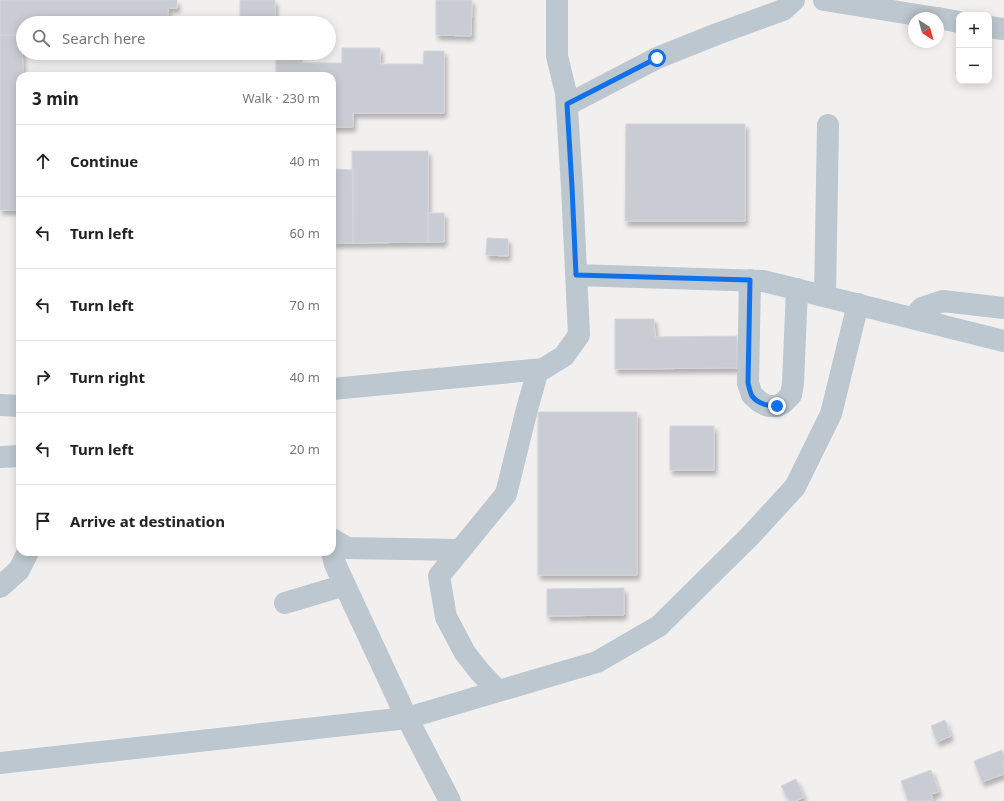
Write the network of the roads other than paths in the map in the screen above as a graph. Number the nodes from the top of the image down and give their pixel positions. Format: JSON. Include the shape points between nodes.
{"nodes":[{"id":1,"x":557,"y":0,"type":"edge"},
{"id":2,"x":794,"y":0,"type":"edge"},
{"id":3,"x":824,"y":0,"type":"edge"},
{"id":4,"x":908,"y":13,"type":"edge"},
{"id":5,"x":944,"y":19,"type":"edge"},
{"id":6,"x":956,"y":21,"type":"edge"},
{"id":7,"x":992,"y":27,"type":"edge"},
{"id":8,"x":1004,"y":29,"type":"edge"},
{"id":9,"x":567,"y":104,"type":"junction"},
{"id":10,"x":828,"y":124,"type":"dead end"},
{"id":11,"x":576,"y":275,"type":"junction"},
{"id":12,"x":750,"y":280,"type":"junction"},
{"id":13,"x":797,"y":289,"type":"junction"},
{"id":14,"x":825,"y":296,"type":"junction"},
{"id":15,"x":858,"y":304,"type":"junction"},
{"id":16,"x":1004,"y":308,"type":"edge"},
{"id":17,"x":913,"y":318,"type":"junction"},
{"id":18,"x":1004,"y":341,"type":"edge"},
{"id":19,"x":538,"y":370,"type":"junction"},
{"id":20,"x":336,"y":389,"type":"edge"},
{"id":21,"x":0,"y":405,"type":"edge"},
{"id":22,"x":16,"y":406,"type":"edge"},
{"id":23,"x":16,"y":456,"type":"edge"},
{"id":24,"x":0,"y":457,"type":"edge"},
{"id":25,"x":336,"y":541,"type":"edge"},
{"id":26,"x":460,"y":550,"type":"junction"},
{"id":27,"x":26,"y":556,"type":"edge"},
{"id":28,"x":333,"y":556,"type":"edge"},
{"id":29,"x":345,"y":585,"type":"junction"},
{"id":30,"x":0,"y":587,"type":"edge"},
{"id":31,"x":285,"y":603,"type":"dead end"},
{"id":32,"x":498,"y":691,"type":"junction"},
{"id":33,"x":407,"y":718,"type":"junction"},
{"id":34,"x":0,"y":763,"type":"edge"},
{"id":35,"x":450,"y":801,"type":"edge"}],
"edges":[{"from":1,"to":9,"type":"lane","via":[[557,56]]},
{"from":2,"to":9,"type":"lane","via":[[783,10],[657,58]]},
{"from":3,"to":4,"type":"lane"},
{"from":5,"to":6,"type":"lane"},
{"from":7,"to":8,"type":"lane"},
{"from":9,"to":11,"type":"lane"},
{"from":10,"to":14,"type":"lane"},
{"from":11,"to":12,"type":"lane"},
{"from":11,"to":19,"type":"lane","via":[[579,335],[564,356]]},
{"from":12,"to":13,"type":"lane"},
{"from":12,"to":13,"type":"lane","via":[[748,383],[752,396],[768,406],[783,403],[791,394]]},
{"from":13,"to":14,"type":"lane"},
{"from":14,"to":15,"type":"lane"},
{"from":15,"to":17,"type":"lane"},
{"from":15,"to":32,"type":"lane","via":[[831,414],[795,487],[750,536],[659,626],[597,662]]},
{"from":16,"to":17,"type":"lane","via":[[943,301],[922,308]]},
{"from":17,"to":18,"type":"lane"},
{"from":19,"to":20,"type":"lane"},
{"from":19,"to":26,"type":"lane","via":[[506,494]]},
{"from":21,"to":22,"type":"lane"},
{"from":23,"to":24,"type":"lane"},
{"from":25,"to":26,"type":"lane","via":[[347,548]]},
{"from":26,"to":32,"type":"lane","via":[[439,576],[446,617],[465,653]]},
{"from":27,"to":30,"type":"lane","via":[[19,570]]},
{"from":28,"to":29,"type":"lane"},
{"from":29,"to":31,"type":"lane"},
{"from":29,"to":33,"type":"lane"},
{"from":32,"to":33,"type":"lane"},
{"from":33,"to":34,"type":"lane"},
{"from":33,"to":35,"type":"lane"}]}
